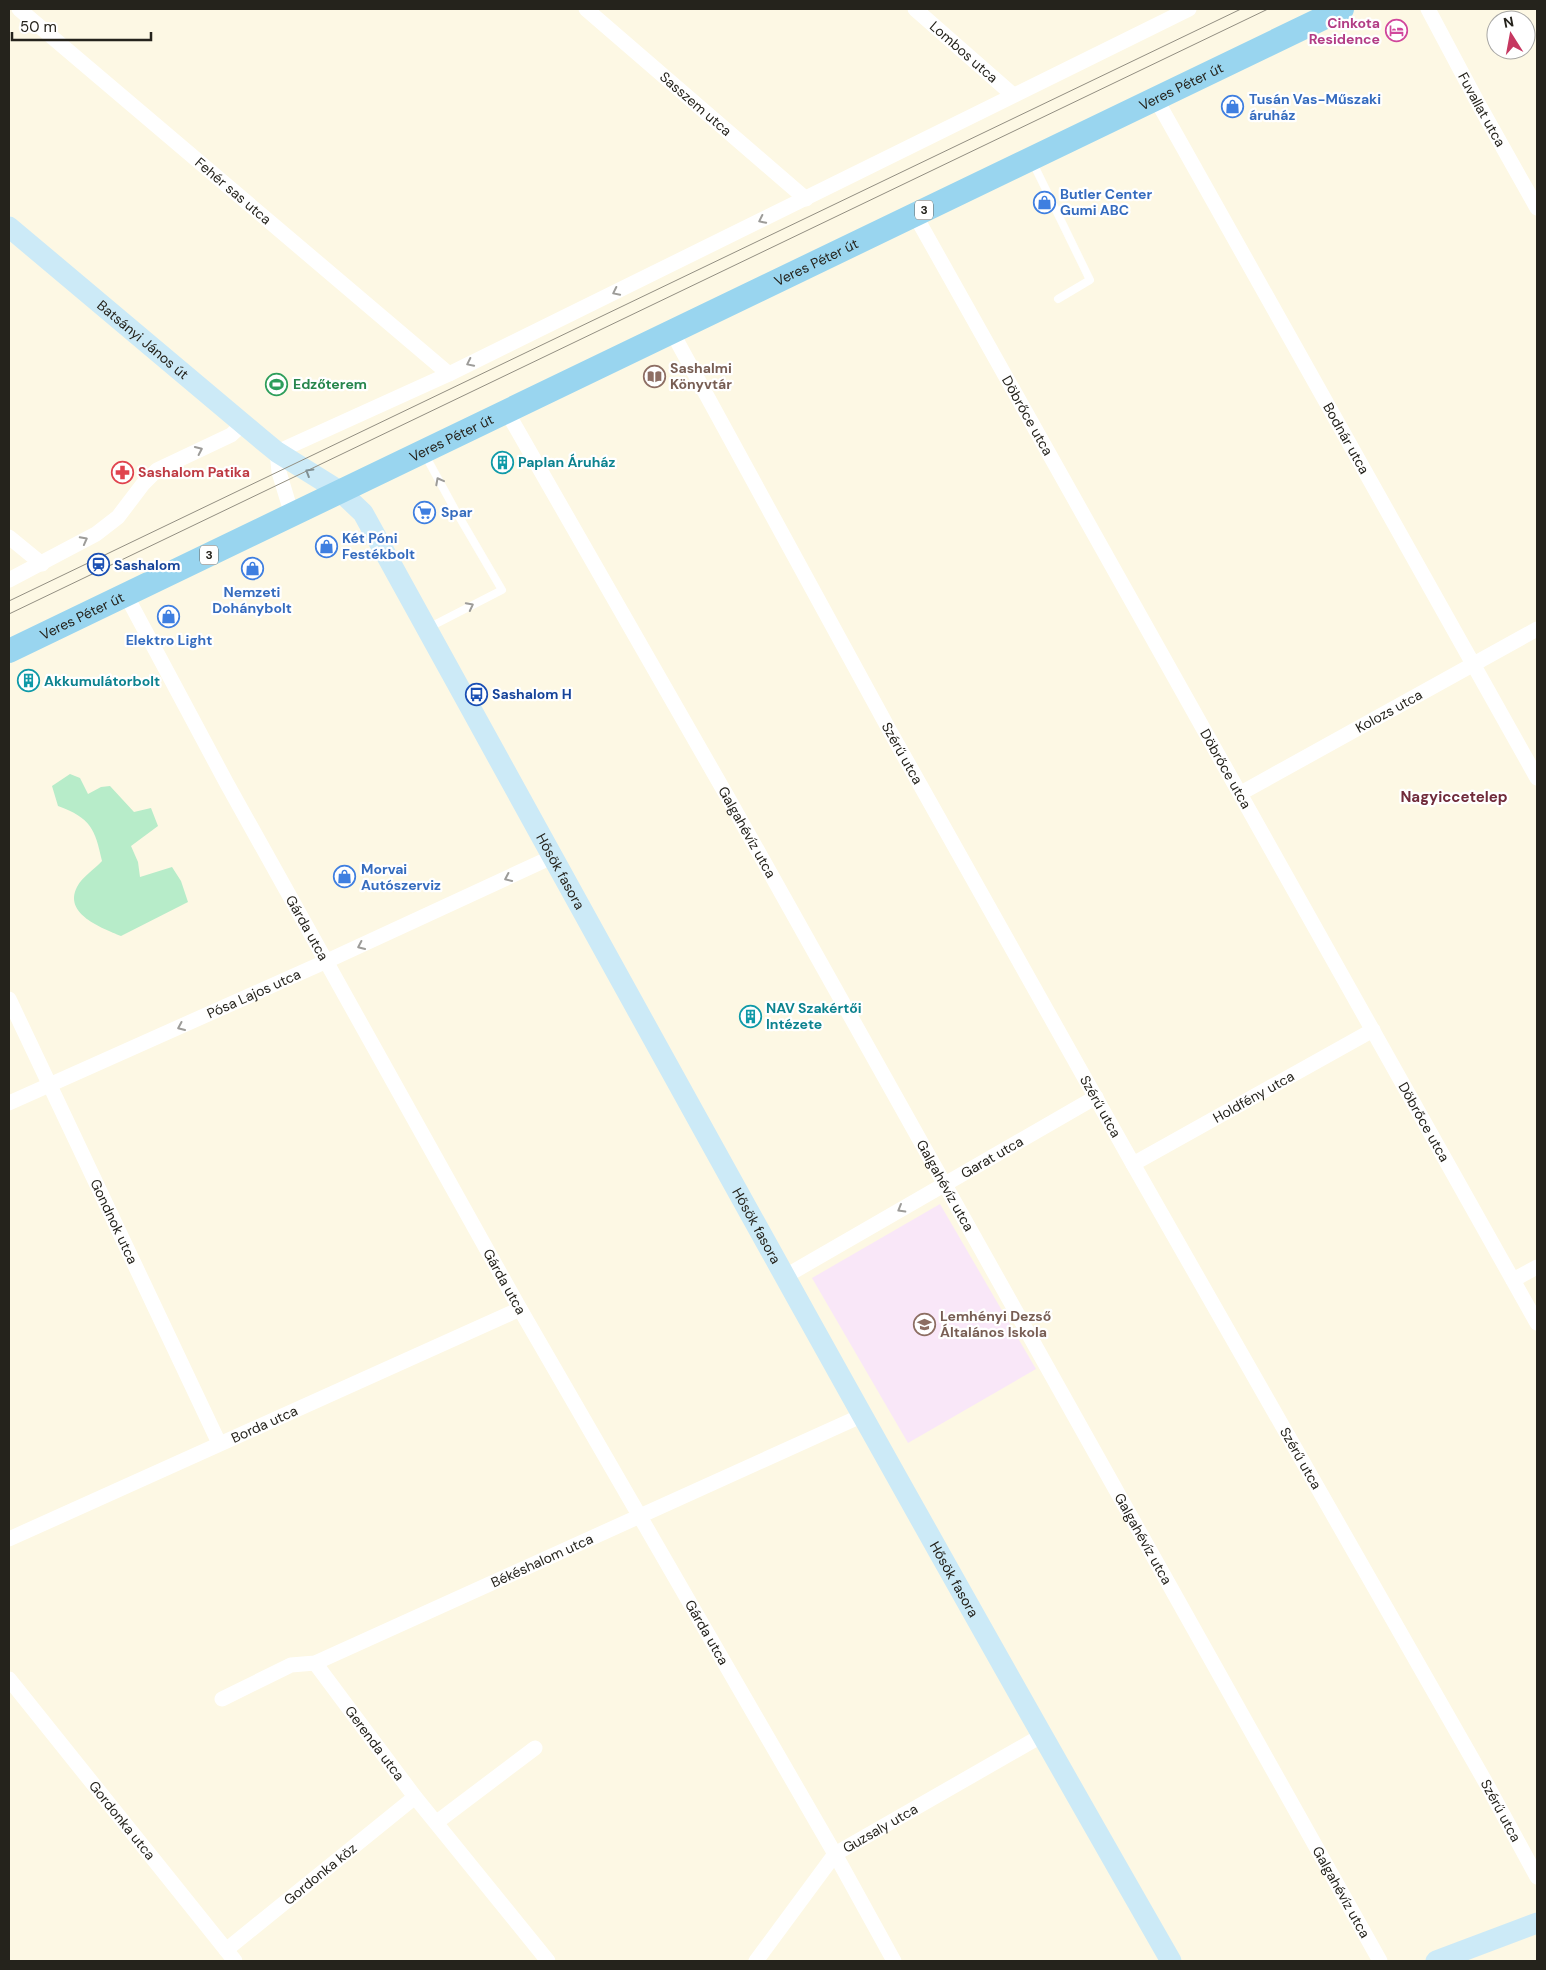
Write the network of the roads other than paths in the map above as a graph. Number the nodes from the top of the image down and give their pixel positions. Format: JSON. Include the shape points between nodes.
{"nodes":[{"id":1,"x":19,"y":9,"type":"edge"},
{"id":2,"x":586,"y":9,"type":"edge"},
{"id":3,"x":915,"y":9,"type":"edge"},
{"id":4,"x":1189,"y":9,"type":"edge"},
{"id":5,"x":1342,"y":9,"type":"edge"},
{"id":6,"x":1428,"y":9,"type":"edge"},
{"id":7,"x":1013,"y":95,"type":"junction"},
{"id":8,"x":1156,"y":99,"type":"junction"},
{"id":9,"x":1031,"y":159,"type":"junction"},
{"id":10,"x":806,"y":199,"type":"junction"},
{"id":11,"x":1537,"y":208,"type":"edge"},
{"id":12,"x":915,"y":215,"type":"junction"},
{"id":13,"x":9,"y":227,"type":"edge"},
{"id":14,"x":1058,"y":299,"type":"dead end"},
{"id":15,"x":672,"y":332,"type":"junction"},
{"id":16,"x":449,"y":374,"type":"junction"},
{"id":17,"x":507,"y":412,"type":"junction"},
{"id":18,"x":243,"y":424,"type":"junction"},
{"id":19,"x":277,"y":452,"type":"junction"},
{"id":20,"x":424,"y":452,"type":"junction"},
{"id":21,"x":341,"y":492,"type":"junction"},
{"id":22,"x":292,"y":515,"type":"junction"},
{"id":23,"x":9,"y":537,"type":"edge"},
{"id":24,"x":42,"y":564,"type":"junction"},
{"id":25,"x":9,"y":580,"type":"edge"},
{"id":26,"x":126,"y":595,"type":"junction"},
{"id":27,"x":426,"y":629,"type":"junction"},
{"id":28,"x":1537,"y":629,"type":"edge"},
{"id":29,"x":9,"y":651,"type":"edge"},
{"id":30,"x":1473,"y":664,"type":"junction"},
{"id":31,"x":1537,"y":778,"type":"edge"},
{"id":32,"x":1241,"y":793,"type":"junction"},
{"id":33,"x":552,"y":857,"type":"junction"},
{"id":34,"x":327,"y":961,"type":"junction"},
{"id":35,"x":9,"y":999,"type":"edge"},
{"id":36,"x":1373,"y":1030,"type":"junction"},
{"id":37,"x":50,"y":1085,"type":"junction"},
{"id":38,"x":1096,"y":1098,"type":"junction"},
{"id":39,"x":9,"y":1103,"type":"edge"},
{"id":40,"x":1133,"y":1164,"type":"junction"},
{"id":41,"x":943,"y":1184,"type":"junction"},
{"id":42,"x":1537,"y":1267,"type":"edge"},
{"id":43,"x":784,"y":1277,"type":"junction"},
{"id":44,"x":1513,"y":1280,"type":"junction"},
{"id":45,"x":520,"y":1309,"type":"junction"},
{"id":46,"x":1537,"y":1323,"type":"edge"},
{"id":47,"x":862,"y":1416,"type":"junction"},
{"id":48,"x":219,"y":1443,"type":"junction"},
{"id":49,"x":639,"y":1516,"type":"junction"},
{"id":50,"x":9,"y":1539,"type":"edge"},
{"id":51,"x":315,"y":1663,"type":"junction"},
{"id":52,"x":9,"y":1679,"type":"edge"},
{"id":53,"x":222,"y":1699,"type":"dead end"},
{"id":54,"x":1041,"y":1736,"type":"junction"},
{"id":55,"x":535,"y":1748,"type":"dead end"},
{"id":56,"x":415,"y":1797,"type":"junction"},
{"id":57,"x":436,"y":1822,"type":"junction"},
{"id":58,"x":835,"y":1854,"type":"junction"},
{"id":59,"x":1537,"y":1877,"type":"edge"},
{"id":60,"x":1537,"y":1923,"type":"edge"},
{"id":61,"x":230,"y":1956,"type":"edge"},
{"id":62,"x":548,"y":1961,"type":"edge"},
{"id":63,"x":756,"y":1961,"type":"edge"},
{"id":64,"x":894,"y":1961,"type":"edge"},
{"id":65,"x":1171,"y":1961,"type":"edge"},
{"id":66,"x":1380,"y":1961,"type":"edge"},
{"id":67,"x":1436,"y":1961,"type":"edge"}],
"edges":[{"from":1,"to":16,"type":"street","name":"Fehér sas utca"},
{"from":2,"to":10,"type":"street","name":"Sasszem utca"},
{"from":3,"to":7,"type":"street","name":"Lombos utca"},
{"from":4,"to":7,"type":"street"},
{"from":5,"to":8,"type":"main road","name":"Veres Péter út","number":"3"},
{"from":6,"to":11,"type":"street","name":"Fuvallat utca"},
{"from":7,"to":10,"type":"street"},
{"from":8,"to":9,"type":"main road","name":"Veres Péter út","number":"3"},
{"from":8,"to":30,"type":"street","name":"Bodnár utca"},
{"from":9,"to":12,"type":"main road","name":"Veres Péter út","number":"3"},
{"from":9,"to":14,"type":"lane","via":[[1090,280]]},
{"from":10,"to":16,"type":"street","one_way":true},
{"from":12,"to":15,"type":"main road","name":"Veres Péter út","number":"3"},
{"from":12,"to":32,"type":"street","name":"Döbrőce utca"},
{"from":13,"to":18,"type":"street","name":"Batsányi János út"},
{"from":15,"to":17,"type":"main road","name":"Veres Péter út","number":"3"},
{"from":15,"to":38,"type":"street","name":"Szérű utca"},
{"from":16,"to":19,"type":"street"},
{"from":17,"to":20,"type":"main road","name":"Veres Péter út","number":"3"},
{"from":17,"to":41,"type":"street","name":"Galgahévíz utca","via":[[727,796]]},
{"from":18,"to":19,"type":"street","name":"Batsányi János út"},
{"from":24,"to":18,"type":"street","one_way":true,"via":[[96,534],[118,517],[157,470],[231,435]]},
{"from":21,"to":19,"type":"street","name":"Batsányi János út","one_way":true},
{"from":19,"to":22,"type":"street","via":[[279,472]]},
{"from":20,"to":21,"type":"main road","name":"Veres Péter út","number":"3"},
{"from":27,"to":20,"type":"lane","one_way":true,"via":[[502,590]]},
{"from":21,"to":22,"type":"main road","name":"Veres Péter út","number":"3"},
{"from":21,"to":27,"type":"street","name":"Hősök fasora","via":[[363,513]]},
{"from":22,"to":26,"type":"main road","name":"Veres Péter út","number":"3"},
{"from":23,"to":24,"type":"street"},
{"from":24,"to":25,"type":"street"},
{"from":26,"to":29,"type":"main road","name":"Veres Péter út","number":"3"},
{"from":26,"to":34,"type":"street","name":"Gárda utca"},
{"from":27,"to":33,"type":"street","name":"Hősök fasora"},
{"from":28,"to":30,"type":"street","name":"Kolozs utca"},
{"from":30,"to":31,"type":"street","name":"Bodnár utca"},
{"from":30,"to":32,"type":"street","name":"Kolozs utca"},
{"from":32,"to":36,"type":"street","name":"Döbrőce utca"},
{"from":33,"to":34,"type":"street","name":"Pósa Lajos utca","one_way":true},
{"from":33,"to":43,"type":"street","name":"Hősök fasora"},
{"from":34,"to":37,"type":"street","name":"Pósa Lajos utca","one_way":true},
{"from":34,"to":45,"type":"street","name":"Gárda utca"},
{"from":35,"to":37,"type":"street","name":"Gondnok utca"},
{"from":36,"to":40,"type":"street","name":"Holdfény utca"},
{"from":36,"to":44,"type":"street","name":"Döbrőce utca"},
{"from":37,"to":39,"type":"street","name":"Pósa Lajos utca"},
{"from":37,"to":48,"type":"street","name":"Gondnok utca"},
{"from":38,"to":40,"type":"street","name":"Szérű utca"},
{"from":38,"to":41,"type":"street","name":"Garat utca"},
{"from":40,"to":59,"type":"street","name":"Szérű utca","via":[[1299,1451]]},
{"from":41,"to":43,"type":"street","name":"Garat utca","one_way":true},
{"from":41,"to":66,"type":"street","name":"Galgahévíz utca"},
{"from":42,"to":44,"type":"street"},
{"from":43,"to":47,"type":"street","name":"Hősök fasora"},
{"from":44,"to":46,"type":"street","name":"Döbrőce utca"},
{"from":45,"to":48,"type":"street","name":"Borda utca"},
{"from":45,"to":49,"type":"street","name":"Gárda utca"},
{"from":47,"to":49,"type":"street","name":"Békéshalom utca"},
{"from":47,"to":54,"type":"street","name":"Hősök fasora"},
{"from":48,"to":50,"type":"street","name":"Borda utca"},
{"from":49,"to":51,"type":"street","name":"Békéshalom utca"},
{"from":49,"to":58,"type":"street","name":"Gárda utca"},
{"from":51,"to":53,"type":"street","name":"Békéshalom utca","via":[[291,1665]]},
{"from":51,"to":56,"type":"street","name":"Gerenda utca"},
{"from":52,"to":61,"type":"street","name":"Gordonka utca"},
{"from":54,"to":58,"type":"street","name":"Guzsaly utca"},
{"from":54,"to":65,"type":"street","name":"Hősök fasora"},
{"from":55,"to":57,"type":"street"},
{"from":56,"to":57,"type":"street","name":"Gerenda utca"},
{"from":56,"to":61,"type":"street","name":"Gordonka köz"},
{"from":57,"to":62,"type":"street","name":"Gerenda utca"},
{"from":58,"to":63,"type":"street","name":"Guzsaly utca"},
{"from":58,"to":64,"type":"street","name":"Gárda utca"},
{"from":60,"to":67,"type":"street"}]}
